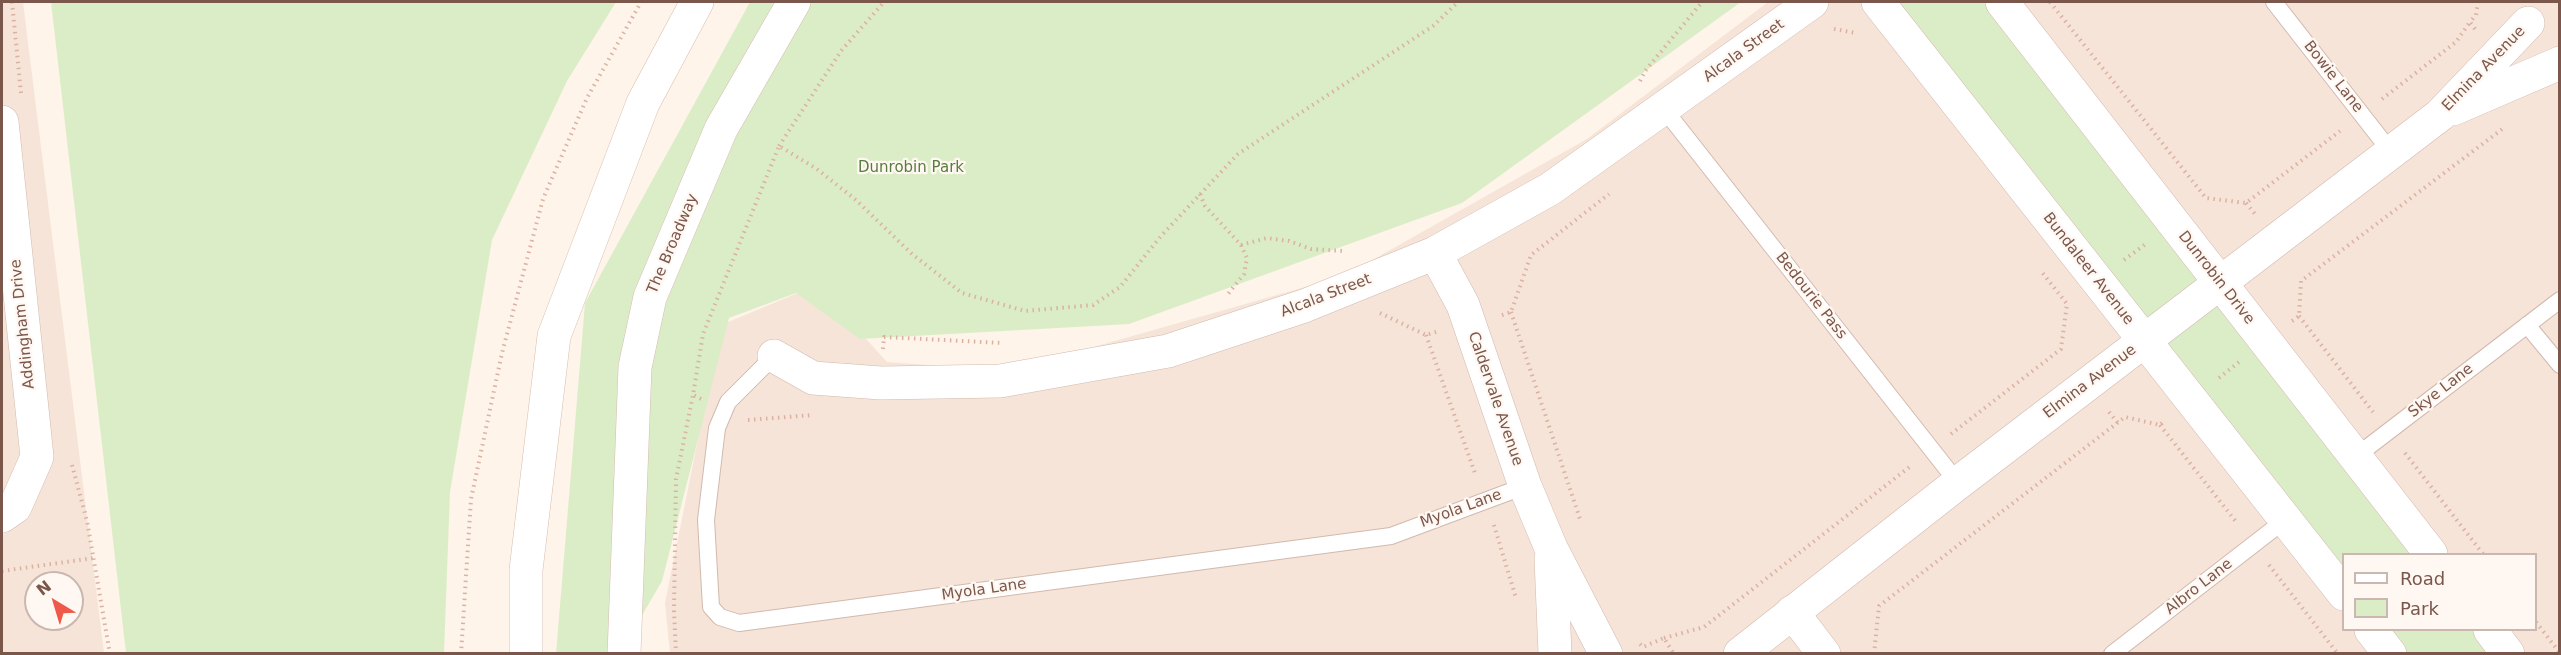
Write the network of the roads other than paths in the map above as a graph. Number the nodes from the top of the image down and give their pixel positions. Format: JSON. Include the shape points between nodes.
{"nodes":[{"id":1,"x":697,"y":2,"type":"edge"},
{"id":2,"x":794,"y":2,"type":"edge"},
{"id":3,"x":1812,"y":2,"type":"edge"},
{"id":4,"x":2002,"y":2,"type":"edge"},
{"id":5,"x":2274,"y":2,"type":"edge"},
{"id":6,"x":1882,"y":8,"type":"edge"},
{"id":7,"x":2526,"y":12,"type":"edge"},
{"id":8,"x":2559,"y":58,"type":"edge"},
{"id":9,"x":2559,"y":63,"type":"edge"},
{"id":10,"x":1664,"y":109,"type":"junction"},
{"id":11,"x":2440,"y":115,"type":"junction"},
{"id":12,"x":2,"y":122,"type":"edge"},
{"id":13,"x":2391,"y":152,"type":"junction"},
{"id":14,"x":1435,"y":252,"type":"junction"},
{"id":15,"x":2220,"y":282,"type":"junction"},
{"id":16,"x":2559,"y":300,"type":"edge"},
{"id":17,"x":2527,"y":325,"type":"junction"},
{"id":18,"x":2144,"y":340,"type":"junction"},
{"id":19,"x":774,"y":356,"type":"joint"},
{"id":20,"x":2559,"y":365,"type":"edge"},
{"id":21,"x":2355,"y":457,"type":"junction"},
{"id":22,"x":1958,"y":483,"type":"junction"},
{"id":23,"x":1525,"y":486,"type":"junction"},
{"id":24,"x":2,"y":516,"type":"edge"},
{"id":25,"x":2285,"y":520,"type":"junction"},
{"id":26,"x":1551,"y":548,"type":"junction"},
{"id":27,"x":2429,"y":553,"type":"edge"},
{"id":28,"x":2342,"y":593,"type":"edge"},
{"id":29,"x":1792,"y":612,"type":"junction"},
{"id":30,"x":2372,"y":631,"type":"edge"},
{"id":31,"x":2491,"y":631,"type":"edge"},
{"id":32,"x":1739,"y":653,"type":"edge"},
{"id":33,"x":526,"y":654,"type":"edge"},
{"id":34,"x":624,"y":654,"type":"edge"},
{"id":35,"x":1555,"y":654,"type":"edge"},
{"id":36,"x":1606,"y":654,"type":"edge"},
{"id":37,"x":1824,"y":654,"type":"edge"},
{"id":38,"x":2112,"y":654,"type":"edge"},
{"id":39,"x":2390,"y":654,"type":"edge"},
{"id":40,"x":2508,"y":654,"type":"edge"}],
"edges":[{"from":1,"to":33,"type":"street","via":[[643,103],[554,336],[526,570]]},
{"from":2,"to":34,"type":"street","name":"The Broadway","via":[[721,129],[650,297],[635,368]]},
{"from":3,"to":10,"type":"street","name":"Alcala Street"},
{"from":4,"to":15,"type":"street","name":"Dunrobin Drive"},
{"from":5,"to":13,"type":"lane","name":"Bowie Lane"},
{"from":6,"to":18,"type":"street","name":"Bundaleer Avenue"},
{"from":7,"to":8,"type":"street","via":[[2537,40]]},
{"from":7,"to":11,"type":"street","name":"Elmina Avenue"},
{"from":9,"to":11,"type":"street","name":"Elmina Avenue"},
{"from":10,"to":14,"type":"street","name":"Alcala Street","via":[[1550,189]]},
{"from":10,"to":22,"type":"lane","name":"Bedourie Pass"},
{"from":11,"to":13,"type":"street","name":"Elmina Avenue"},
{"from":12,"to":24,"type":"street","name":"Addingham Drive","via":[[37,457],[15,507]]},
{"from":13,"to":15,"type":"street","name":"Elmina Avenue"},
{"from":14,"to":19,"type":"street","name":"Alcala Street","via":[[1304,306],[1168,351],[1000,381],[813,378]]},
{"from":14,"to":23,"type":"street","name":"Caldervale Avenue","via":[[1463,306]]},
{"from":15,"to":18,"type":"street","name":"Elmina Avenue"},
{"from":15,"to":21,"type":"street","name":"Dunrobin Drive"},
{"from":16,"to":17,"type":"lane","name":"Skye Lane"},
{"from":17,"to":20,"type":"lane"},
{"from":17,"to":21,"type":"lane","name":"Skye Lane"},
{"from":18,"to":22,"type":"street","name":"Elmina Avenue"},
{"from":18,"to":25,"type":"street","name":"Bundaleer Avenue"},
{"from":19,"to":23,"type":"lane","name":"Myola Lane","via":[[728,402],[717,428],[706,520],[711,607],[720,617],[739,622],[1390,536]]},
{"from":21,"to":27,"type":"street","name":"Dunrobin Drive"},
{"from":22,"to":29,"type":"street","name":"Elmina Avenue"},
{"from":23,"to":26,"type":"street","name":"Caldervale Avenue"},
{"from":25,"to":28,"type":"street","name":"Bundaleer Avenue"},
{"from":25,"to":38,"type":"lane","name":"Albro Lane"},
{"from":26,"to":35,"type":"street","name":"Caldervale Avenue"},
{"from":26,"to":36,"type":"street","name":"Caldervale Avenue"},
{"from":29,"to":32,"type":"street","name":"Elmina Avenue"},
{"from":29,"to":37,"type":"street"},
{"from":30,"to":39,"type":"street"},
{"from":31,"to":40,"type":"street"}]}
